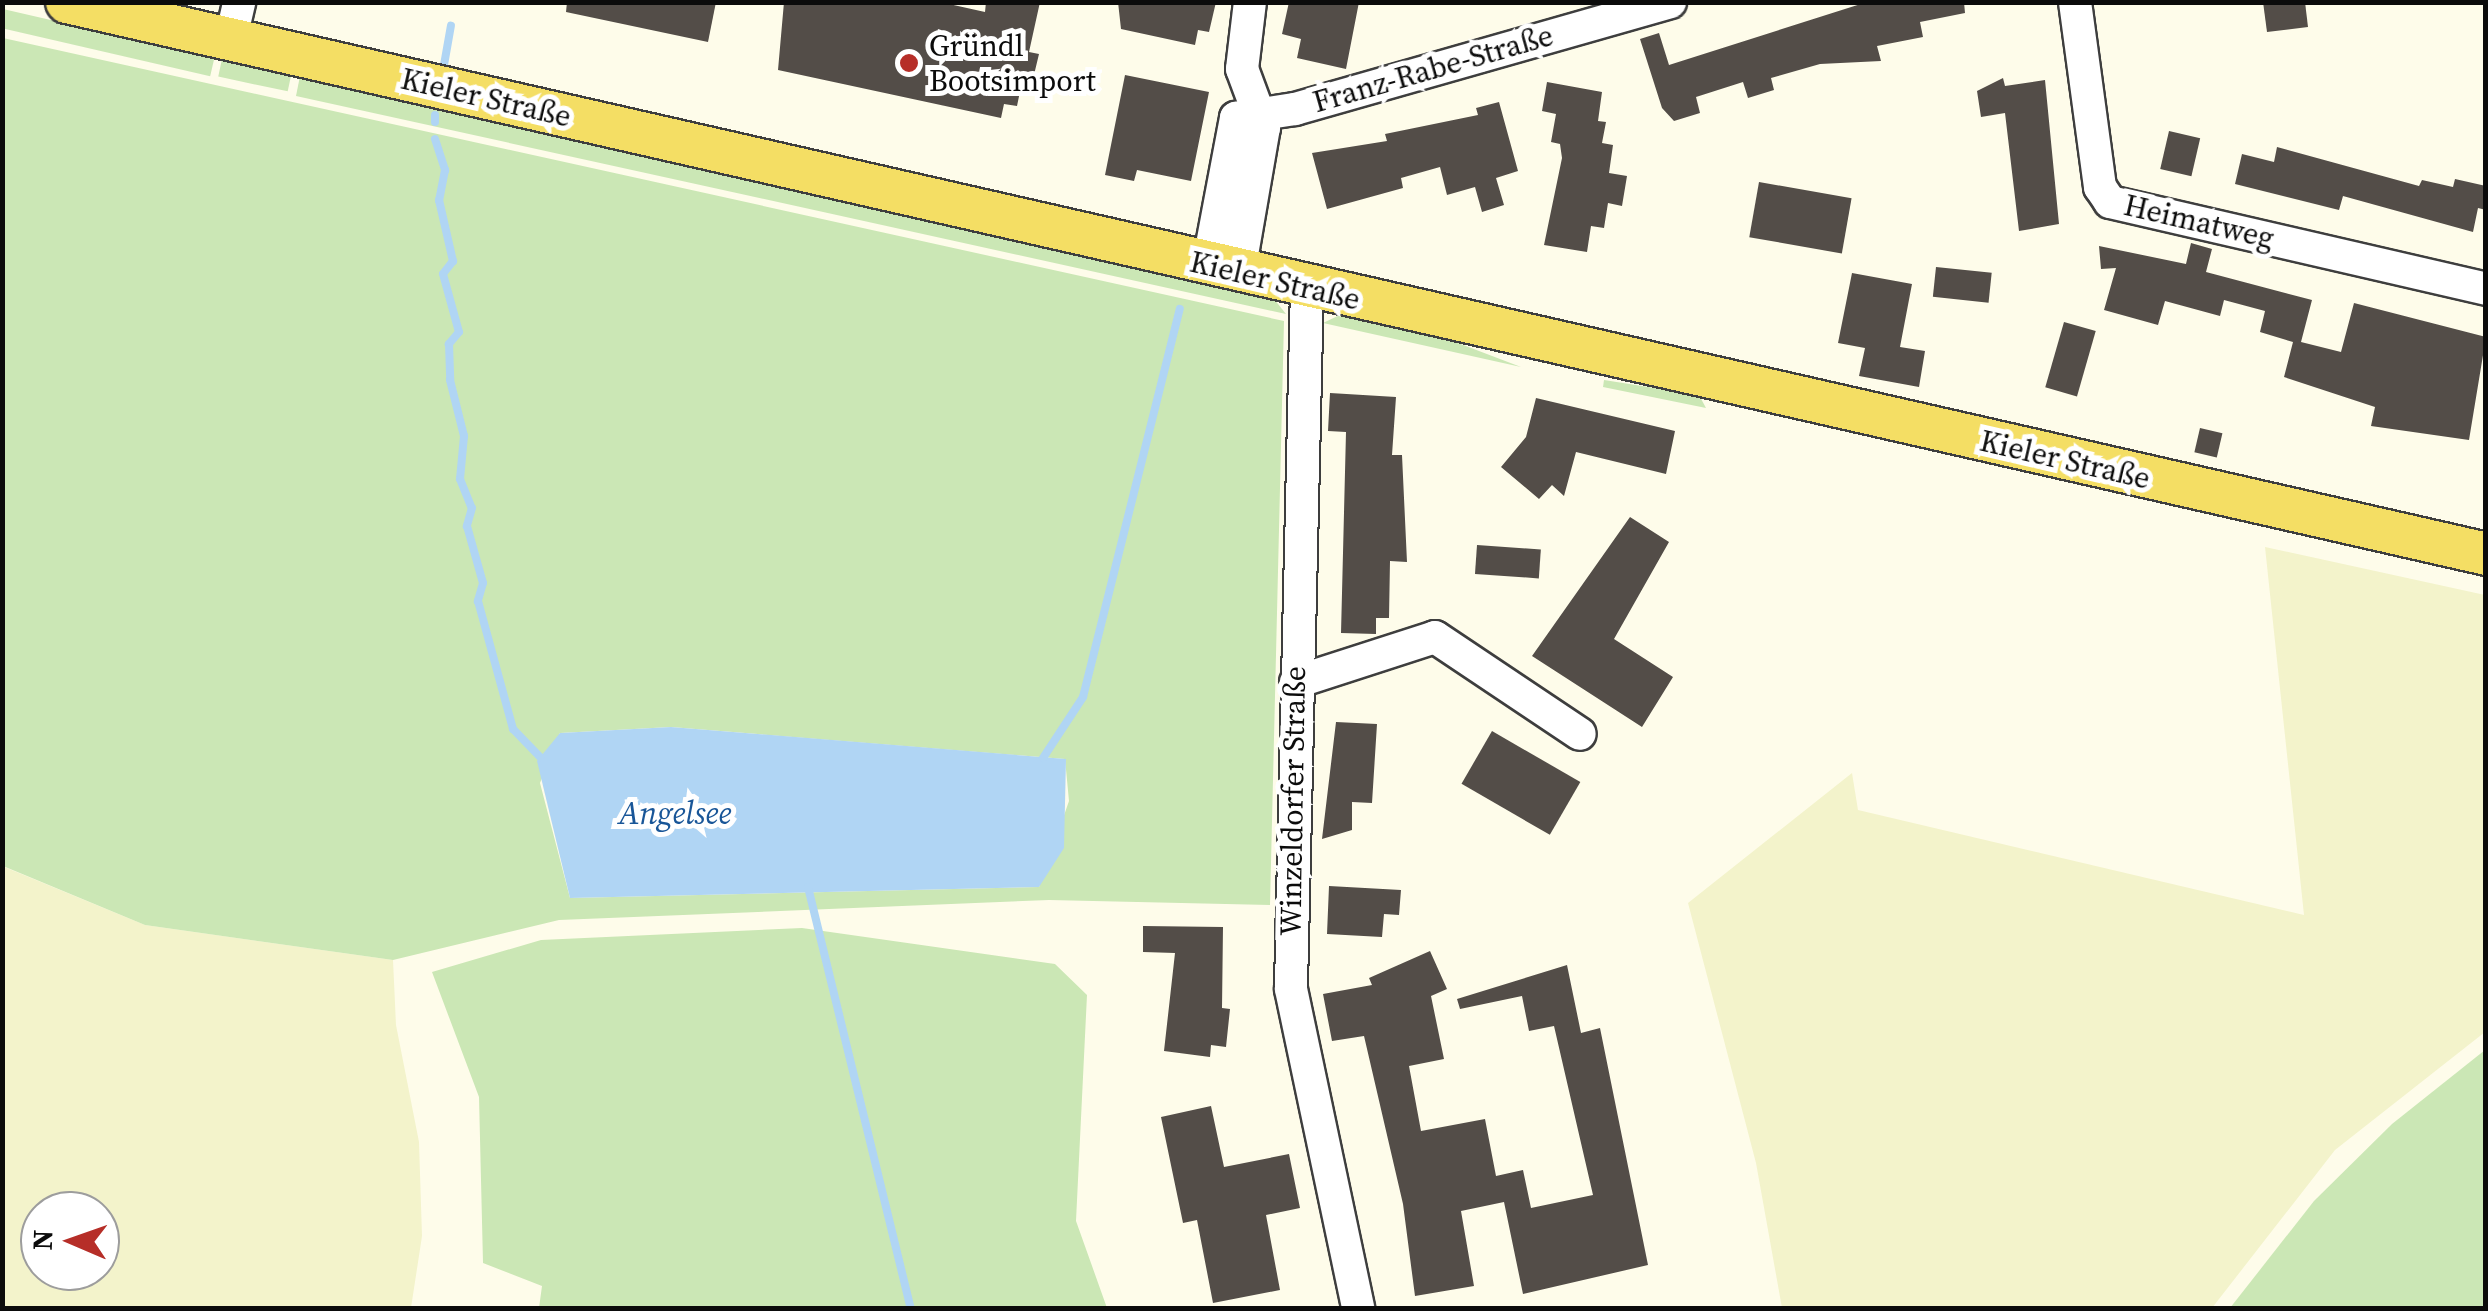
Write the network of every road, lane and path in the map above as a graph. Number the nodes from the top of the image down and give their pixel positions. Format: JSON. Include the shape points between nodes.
{"nodes":[{"id":1,"x":66,"y":2,"type":"edge"},
{"id":2,"x":1250,"y":2,"type":"edge"},
{"id":3,"x":1670,"y":2,"type":"edge"},
{"id":4,"x":2075,"y":2,"type":"edge"},
{"id":5,"x":235,"y":20,"type":"edge"},
{"id":6,"x":1252,"y":110,"type":"junction"},
{"id":7,"x":1223,"y":269,"type":"junction"},
{"id":8,"x":1307,"y":288,"type":"junction"},
{"id":9,"x":2486,"y":289,"type":"edge"},
{"id":10,"x":2486,"y":554,"type":"edge"},
{"id":11,"x":1296,"y":682,"type":"junction"},
{"id":12,"x":1580,"y":734,"type":"dead end"},
{"id":13,"x":1358,"y":1308,"type":"edge"}],
"edges":[{"from":1,"to":5,"type":"main road","name":"Kieler Straße"},
{"from":2,"to":6,"type":"street","via":[[1242,69]]},
{"from":3,"to":6,"type":"street","name":"Franz-Rabe-Straße","via":[[1295,109]]},
{"from":4,"to":9,"type":"street","name":"Heimatweg","via":[[2100,187],[2110,202]]},
{"from":5,"to":7,"type":"main road","name":"Kieler Straße"},
{"from":6,"to":7,"type":"street","via":[[1264,128]]},
{"from":7,"to":8,"type":"main road","name":"Kieler Straße"},
{"from":8,"to":10,"type":"main road","name":"Kieler Straße"},
{"from":8,"to":11,"type":"street","name":"Winzeldorfer Straße"},
{"from":11,"to":12,"type":"street","via":[[1435,637]]},
{"from":11,"to":13,"type":"street","name":"Winzeldorfer Straße","via":[[1291,989]]}]}
